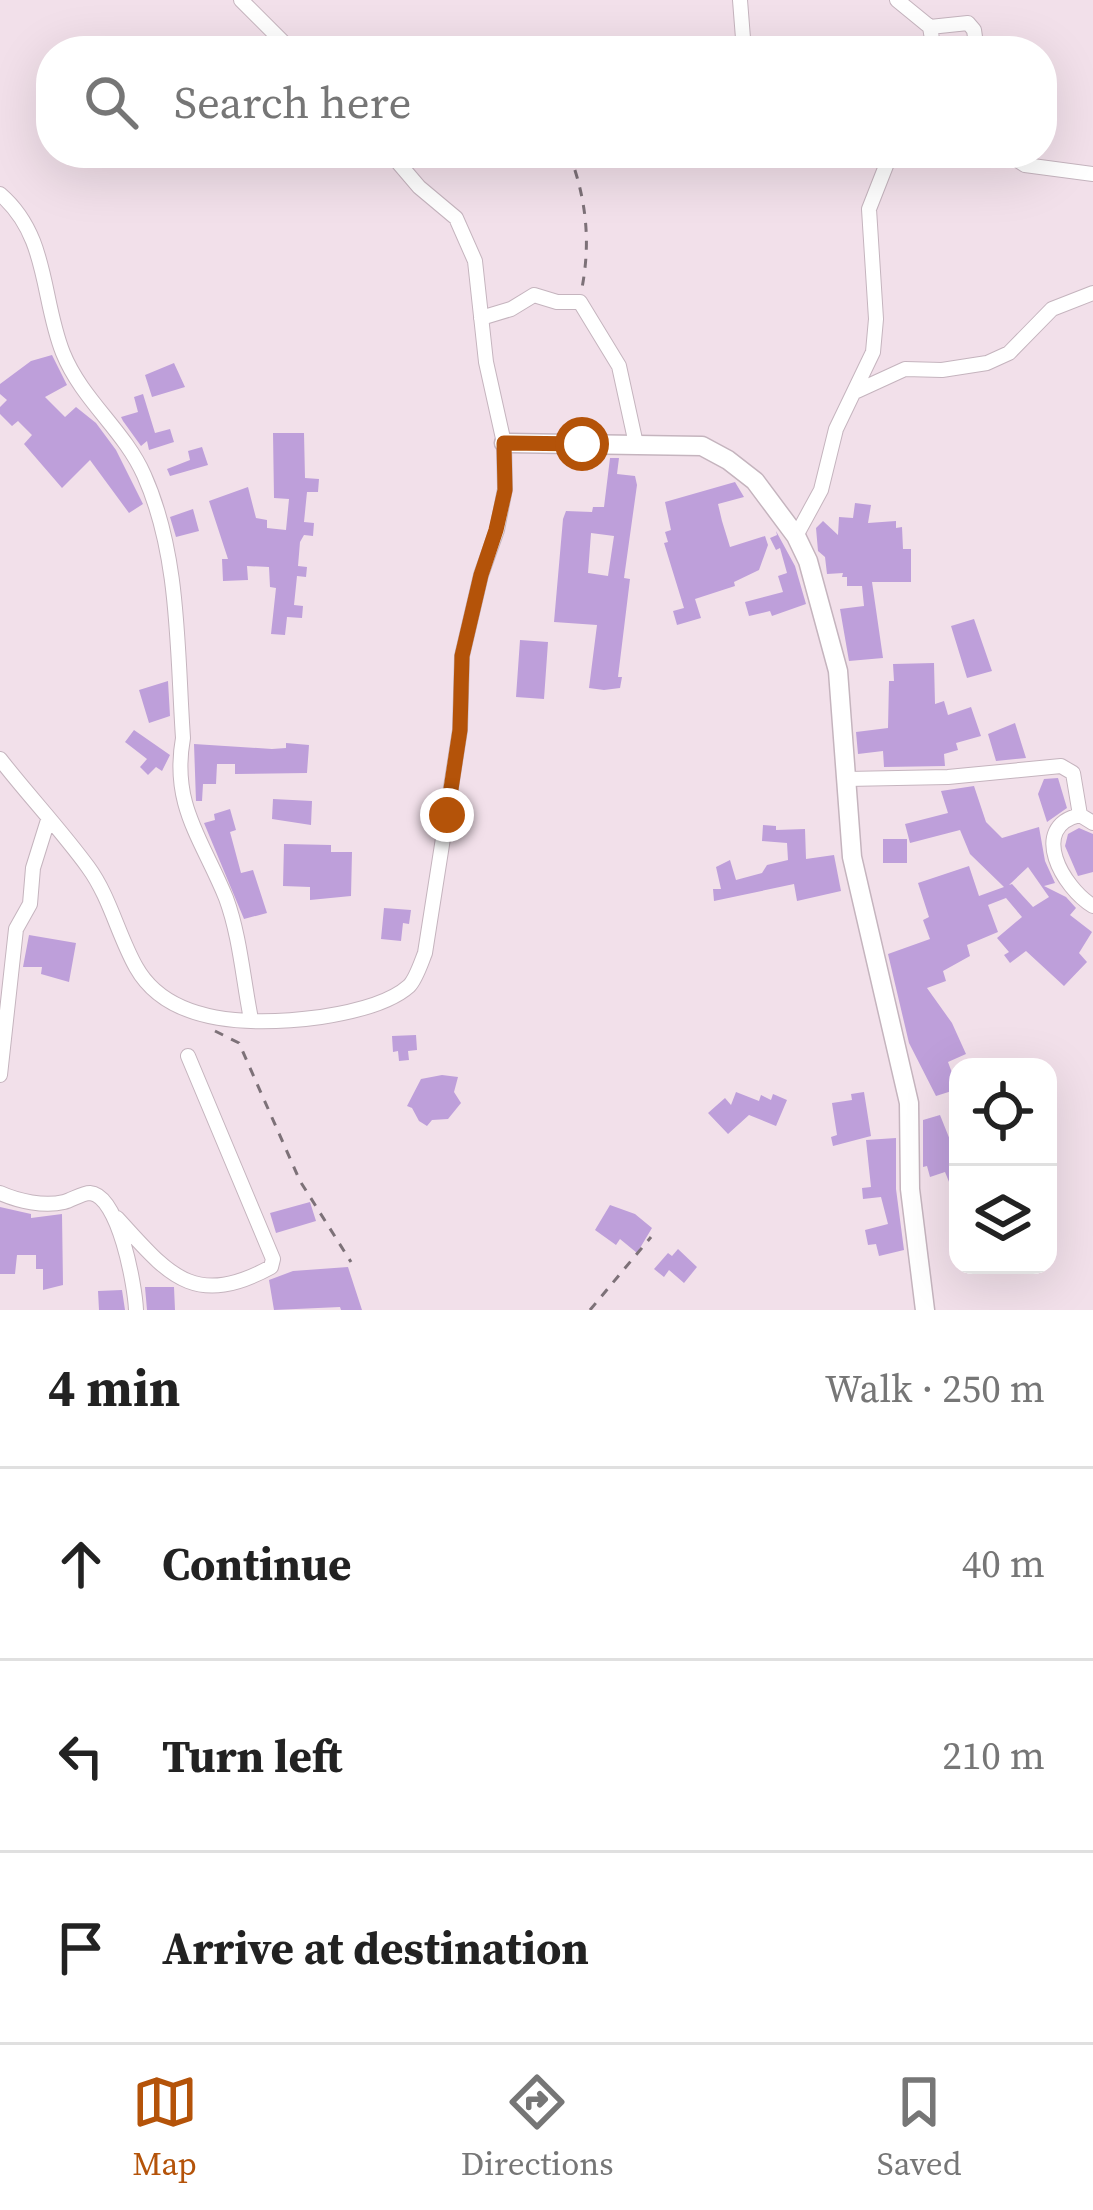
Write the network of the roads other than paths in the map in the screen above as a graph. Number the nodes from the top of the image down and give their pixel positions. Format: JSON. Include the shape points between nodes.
{"nodes":[{"id":1,"x":241,"y":0,"type":"edge"},
{"id":2,"x":741,"y":0,"type":"edge"},
{"id":3,"x":897,"y":0,"type":"edge"},
{"id":4,"x":930,"y":27,"type":"junction"},
{"id":5,"x":277,"y":36,"type":"edge"},
{"id":6,"x":743,"y":36,"type":"edge"},
{"id":7,"x":932,"y":36,"type":"edge"},
{"id":8,"x":975,"y":36,"type":"edge"},
{"id":9,"x":403,"y":168,"type":"edge"},
{"id":10,"x":885,"y":168,"type":"edge"},
{"id":11,"x":1048,"y":168,"type":"edge"},
{"id":12,"x":1093,"y":174,"type":"edge"},
{"id":13,"x":0,"y":194,"type":"edge"},
{"id":14,"x":1093,"y":293,"type":"edge"},
{"id":15,"x":481,"y":318,"type":"junction"},
{"id":16,"x":856,"y":391,"type":"junction"},
{"id":17,"x":504,"y":443,"type":"junction"},
{"id":18,"x":637,"y":444,"type":"junction"},
{"id":19,"x":796,"y":536,"type":"junction"},
{"id":20,"x":0,"y":759,"type":"edge"},
{"id":21,"x":847,"y":779,"type":"junction"},
{"id":22,"x":1086,"y":819,"type":"edge"},
{"id":23,"x":48,"y":820,"type":"junction"},
{"id":24,"x":1093,"y":906,"type":"edge"},
{"id":25,"x":251,"y":1019,"type":"junction"},
{"id":26,"x":188,"y":1056,"type":"dead end"},
{"id":27,"x":0,"y":1075,"type":"edge"},
{"id":28,"x":0,"y":1193,"type":"edge"},
{"id":29,"x":117,"y":1218,"type":"junction"},
{"id":30,"x":136,"y":1310,"type":"edge"},
{"id":31,"x":925,"y":1310,"type":"edge"}],
"edges":[{"from":1,"to":5,"type":"street"},
{"from":2,"to":6,"type":"street"},
{"from":3,"to":4,"type":"street"},
{"from":4,"to":7,"type":"street"},
{"from":4,"to":8,"type":"street","via":[[968,23]]},
{"from":9,"to":15,"type":"street","via":[[456,218],[475,262]]},
{"from":10,"to":16,"type":"street","via":[[869,209],[873,352]]},
{"from":11,"to":12,"type":"street"},
{"from":13,"to":25,"type":"street","via":[[40,254],[63,355],[137,460],[153,498],[166,541],[184,808],[226,901]]},
{"from":14,"to":16,"type":"street","via":[[1052,310],[1022,343],[987,363],[905,369]]},
{"from":15,"to":17,"type":"street"},
{"from":15,"to":18,"type":"street","via":[[534,295],[580,302],[619,366]]},
{"from":16,"to":19,"type":"street"},
{"from":17,"to":18,"type":"street"},
{"from":17,"to":25,"type":"street","via":[[505,490],[462,656],[460,730],[425,953],[410,986],[374,1003],[327,1016]]},
{"from":18,"to":19,"type":"street","via":[[702,446],[728,460],[755,481]]},
{"from":19,"to":21,"type":"street","via":[[838,671]]},
{"from":20,"to":23,"type":"street"},
{"from":21,"to":22,"type":"street","via":[[1061,766],[1073,773]]},
{"from":21,"to":31,"type":"street","via":[[852,857],[909,1103]]},
{"from":22,"to":24,"type":"street","via":[[1058,825],[1055,863],[1068,887]]},
{"from":23,"to":25,"type":"street","via":[[90,869],[156,993],[190,1013]]},
{"from":23,"to":27,"type":"street","via":[[30,904],[16,929]]},
{"from":26,"to":29,"type":"street","via":[[271,1267],[206,1290],[186,1286]]},
{"from":28,"to":29,"type":"street","via":[[53,1204],[93,1193]]},
{"from":29,"to":30,"type":"street"}]}
